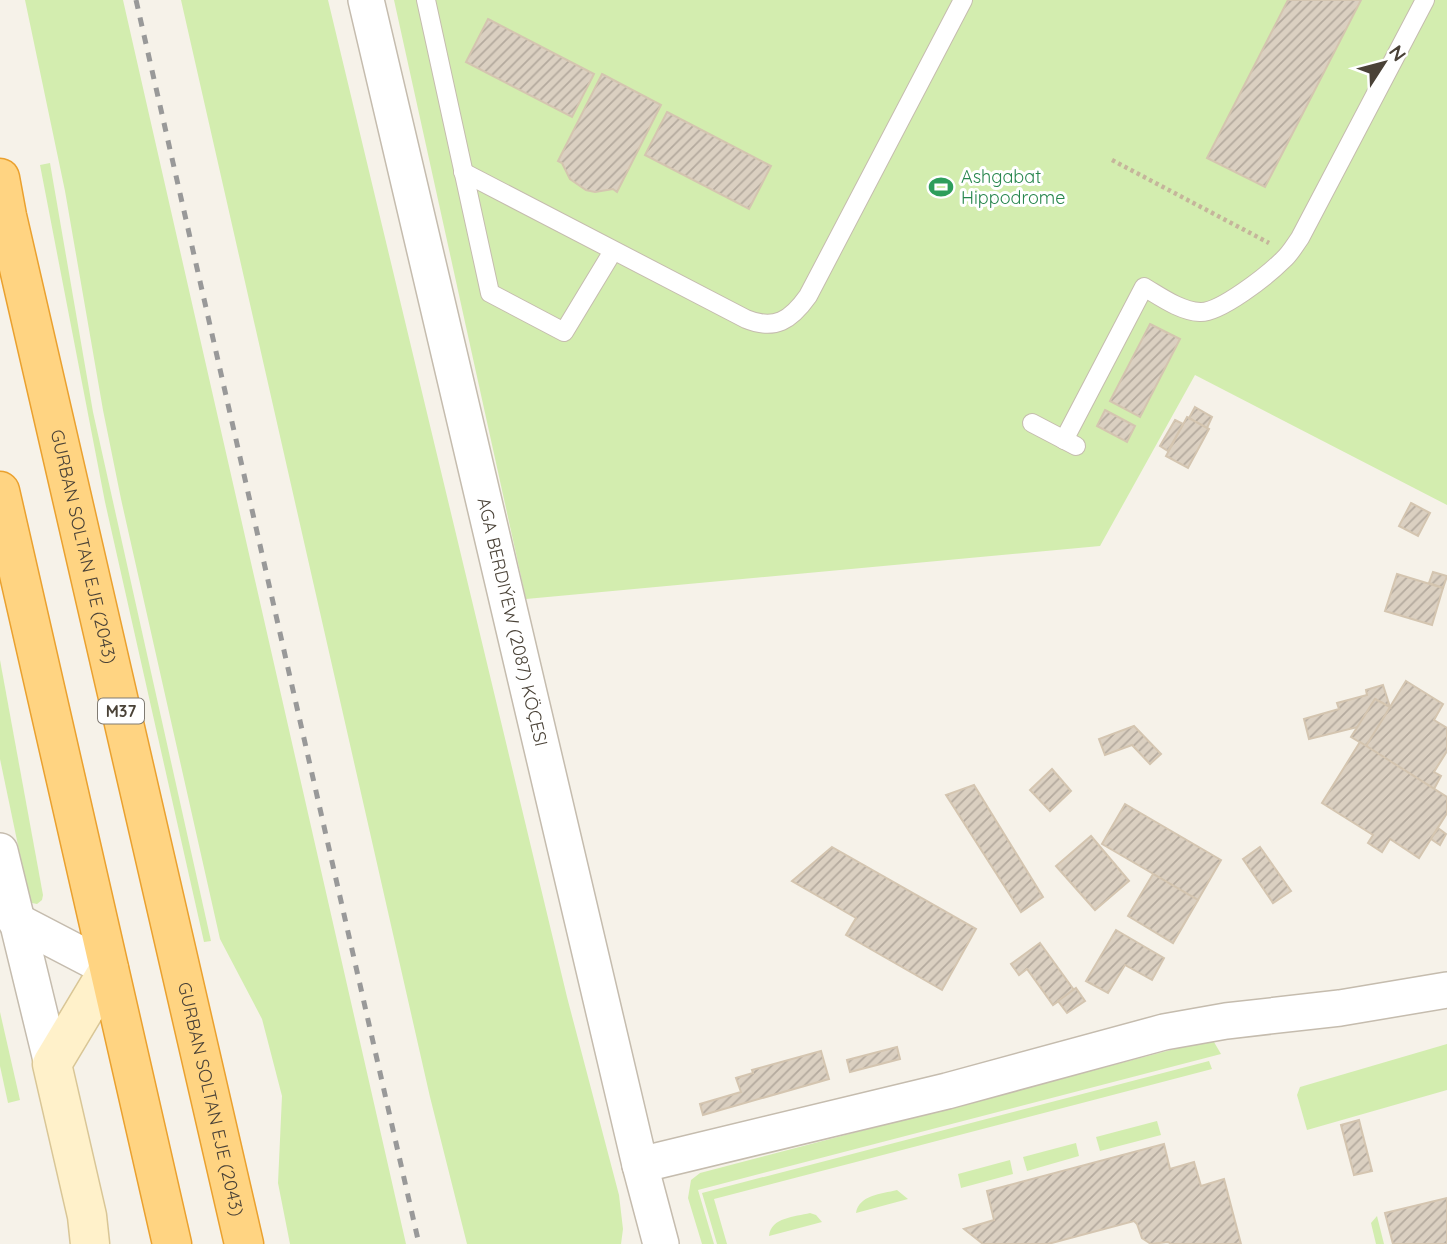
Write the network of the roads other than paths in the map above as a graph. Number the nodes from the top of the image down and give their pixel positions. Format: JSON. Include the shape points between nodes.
{"nodes":[{"id":1,"x":366,"y":0,"type":"edge"},
{"id":2,"x":426,"y":0,"type":"edge"},
{"id":3,"x":963,"y":0,"type":"edge"},
{"id":4,"x":1425,"y":0,"type":"edge"},
{"id":5,"x":463,"y":172,"type":"junction"},
{"id":6,"x":0,"y":178,"type":"edge"},
{"id":7,"x":613,"y":251,"type":"junction"},
{"id":8,"x":1032,"y":423,"type":"dead end"},
{"id":9,"x":0,"y":491,"type":"edge"},
{"id":10,"x":0,"y":851,"type":"edge"},
{"id":11,"x":15,"y":920,"type":"junction"},
{"id":12,"x":108,"y":969,"type":"junction"},
{"id":13,"x":1447,"y":990,"type":"edge"},
{"id":14,"x":52,"y":1064,"type":"junction"},
{"id":15,"x":640,"y":1165,"type":"junction"},
{"id":16,"x":90,"y":1244,"type":"edge"},
{"id":17,"x":172,"y":1244,"type":"edge"},
{"id":18,"x":244,"y":1244,"type":"edge"},
{"id":19,"x":661,"y":1244,"type":"edge"}],
"edges":[{"from":1,"to":15,"type":"street","name":"AGA BERDIÝEW (2087) KÖÇESI"},
{"from":2,"to":5,"type":"lane"},
{"from":3,"to":7,"type":"lane","via":[[808,296],[787,319],[760,324]]},
{"from":4,"to":8,"type":"lane","via":[[1289,253],[1211,311],[1182,308],[1144,287],[1070,443]]},
{"from":5,"to":7,"type":"lane"},
{"from":5,"to":7,"type":"lane","via":[[490,293],[552,326],[564,332]]},
{"from":6,"to":18,"type":"highway","name":"GURBAN SOLTAN EJE (2043)","number":"M37"},
{"from":9,"to":12,"type":"highway"},
{"from":10,"to":11,"type":"street"},
{"from":11,"to":12,"type":"street"},
{"from":11,"to":14,"type":"street"},
{"from":12,"to":14,"type":"main road"},
{"from":12,"to":17,"type":"highway"},
{"from":13,"to":15,"type":"street","via":[[1164,1032],[947,1091]]},
{"from":14,"to":16,"type":"main road"},
{"from":15,"to":19,"type":"street","name":"AGA BERDIÝEW (2087) KÖÇESI"}]}
